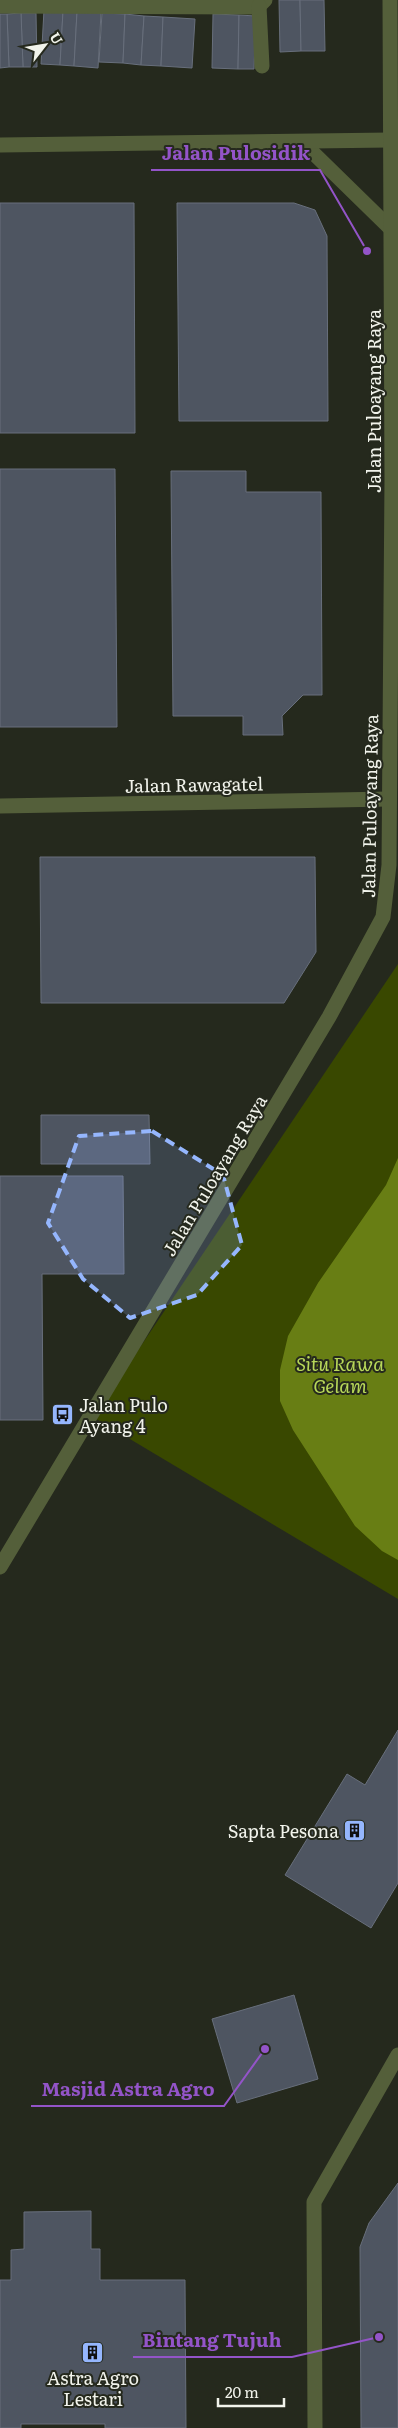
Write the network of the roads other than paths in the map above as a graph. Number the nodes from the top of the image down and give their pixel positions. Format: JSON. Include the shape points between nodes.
{"nodes":[{"id":1,"x":390,"y":0,"type":"edge"},
{"id":2,"x":137,"y":3,"type":"edge"},
{"id":3,"x":262,"y":3,"type":"edge"},
{"id":4,"x":27,"y":4,"type":"edge"},
{"id":5,"x":0,"y":6,"type":"edge"},
{"id":6,"x":262,"y":66,"type":"dead end"},
{"id":7,"x":390,"y":140,"type":"junction"},
{"id":8,"x":302,"y":142,"type":"junction"},
{"id":9,"x":0,"y":144,"type":"edge"},
{"id":10,"x":391,"y":229,"type":"junction"},
{"id":11,"x":389,"y":798,"type":"junction"},
{"id":12,"x":0,"y":806,"type":"edge"},
{"id":13,"x":0,"y":1568,"type":"edge"},
{"id":14,"x":398,"y":2055,"type":"edge"},
{"id":15,"x":315,"y":2428,"type":"edge"}],
"edges":[{"from":1,"to":7,"type":"street","name":"Jalan Puloayang Raya"},
{"from":2,"to":3,"type":"street"},
{"from":2,"to":4,"type":"street"},
{"from":3,"to":6,"type":"street"},
{"from":4,"to":5,"type":"street"},
{"from":7,"to":8,"type":"street"},
{"from":7,"to":10,"type":"street","name":"Jalan Puloayang Raya"},
{"from":8,"to":9,"type":"street"},
{"from":8,"to":10,"type":"street"},
{"from":10,"to":11,"type":"street","name":"Jalan Puloayang Raya"},
{"from":11,"to":12,"type":"street","name":"Jalan Rawagatel"},
{"from":11,"to":13,"type":"street","name":"Jalan Puloayang Raya","via":[[390,865],[383,917],[318,1038]]},
{"from":14,"to":15,"type":"street","via":[[314,2202]]}]}
